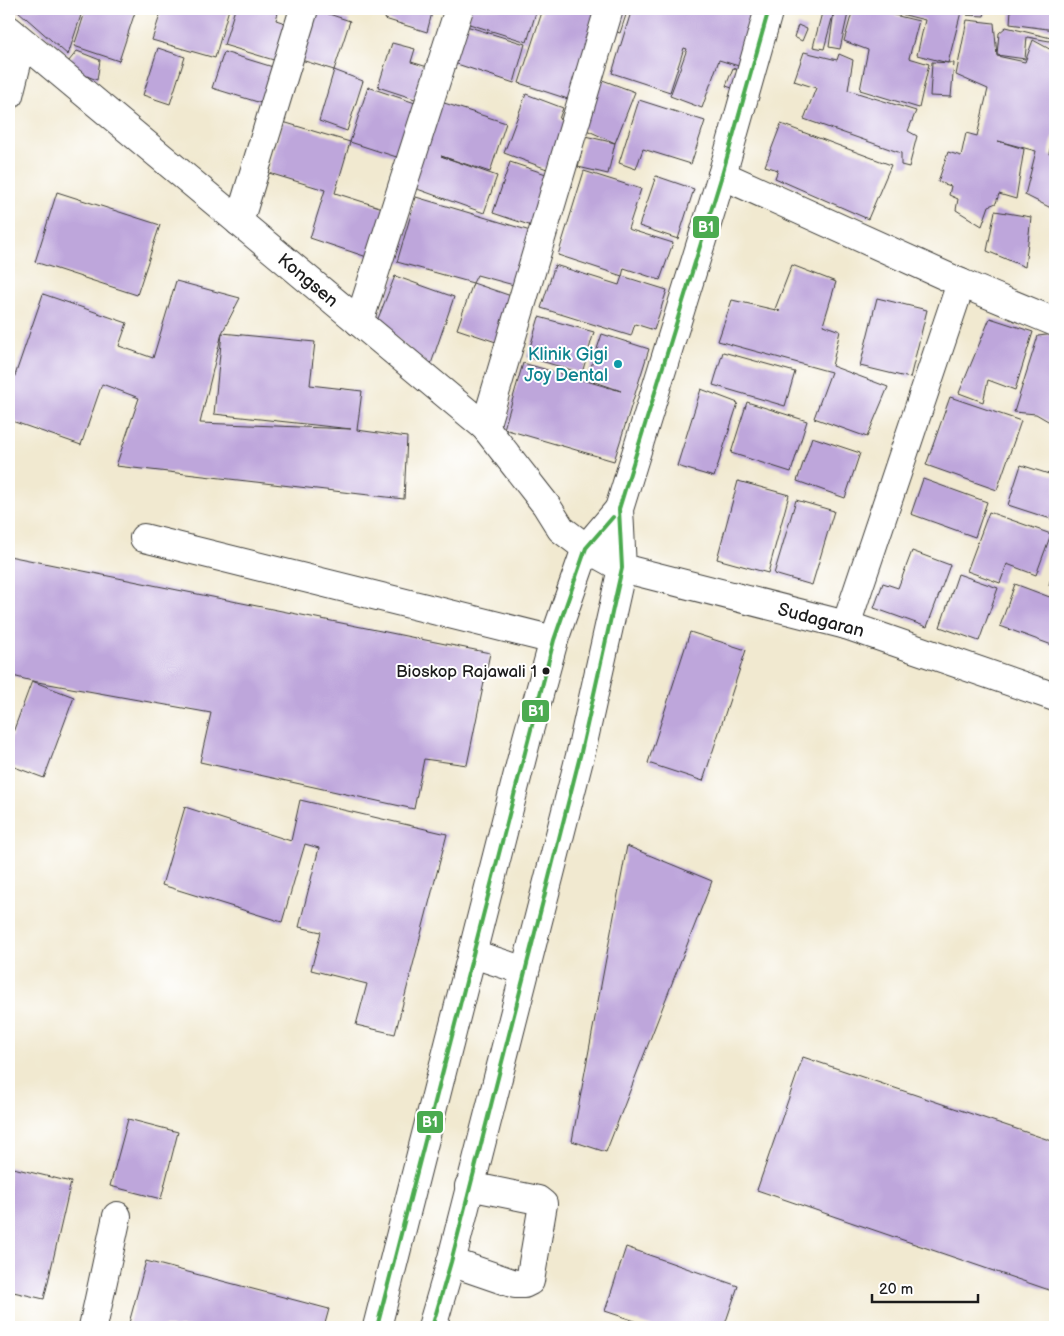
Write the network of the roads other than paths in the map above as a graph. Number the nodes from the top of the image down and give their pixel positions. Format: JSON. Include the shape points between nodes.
{"nodes":[{"id":1,"x":304,"y":9,"type":"edge"},
{"id":2,"x":458,"y":9,"type":"edge"},
{"id":3,"x":609,"y":9,"type":"edge"},
{"id":4,"x":769,"y":9,"type":"edge"},
{"id":5,"x":16,"y":36,"type":"edge"},
{"id":6,"x":9,"y":96,"type":"edge"},
{"id":7,"x":722,"y":175,"type":"junction"},
{"id":8,"x":239,"y":222,"type":"junction"},
{"id":9,"x":960,"y":283,"type":"junction"},
{"id":10,"x":359,"y":322,"type":"junction"},
{"id":11,"x":1055,"y":322,"type":"edge"},
{"id":12,"x":485,"y":427,"type":"junction"},
{"id":13,"x":619,"y":509,"type":"junction"},
{"id":14,"x":144,"y":538,"type":"dead end"},
{"id":15,"x":586,"y":548,"type":"junction"},
{"id":16,"x":622,"y":568,"type":"junction"},
{"id":17,"x":846,"y":625,"type":"junction"},
{"id":18,"x":554,"y":640,"type":"junction"},
{"id":19,"x":1055,"y":696,"type":"edge"},
{"id":20,"x":473,"y":954,"type":"junction"},
{"id":21,"x":525,"y":971,"type":"junction"},
{"id":22,"x":469,"y":1186,"type":"junction"},
{"id":23,"x":118,"y":1216,"type":"dead end"},
{"id":24,"x":451,"y":1262,"type":"junction"},
{"id":25,"x":93,"y":1327,"type":"edge"},
{"id":26,"x":377,"y":1327,"type":"edge"},
{"id":27,"x":432,"y":1327,"type":"edge"}],
"edges":[{"from":1,"to":8,"type":"street"},
{"from":2,"to":10,"type":"street"},
{"from":3,"to":12,"type":"street"},
{"from":4,"to":7,"type":"street"},
{"from":5,"to":6,"type":"street"},
{"from":5,"to":8,"type":"street","name":"Kongsen"},
{"from":7,"to":9,"type":"street"},
{"from":7,"to":13,"type":"street"},
{"from":8,"to":10,"type":"street","name":"Kongsen"},
{"from":9,"to":11,"type":"street"},
{"from":9,"to":17,"type":"street"},
{"from":10,"to":12,"type":"street","name":"Kongsen"},
{"from":12,"to":15,"type":"street","name":"Kongsen","via":[[561,529]]},
{"from":13,"to":15,"type":"street"},
{"from":13,"to":16,"type":"street"},
{"from":14,"to":18,"type":"street"},
{"from":15,"to":16,"type":"street","name":"Sudagaran"},
{"from":15,"to":18,"type":"street"},
{"from":16,"to":17,"type":"street","name":"Sudagaran"},
{"from":16,"to":21,"type":"street","via":[[581,752]]},
{"from":17,"to":19,"type":"street","name":"Sudagaran"},
{"from":18,"to":20,"type":"street"},
{"from":20,"to":21,"type":"street"},
{"from":20,"to":26,"type":"street"},
{"from":21,"to":22,"type":"street"},
{"from":22,"to":24,"type":"street"},
{"from":22,"to":24,"type":"street","via":[[538,1200],[543,1204],[530,1281],[515,1284]]},
{"from":23,"to":25,"type":"street"},
{"from":24,"to":27,"type":"street"}]}
